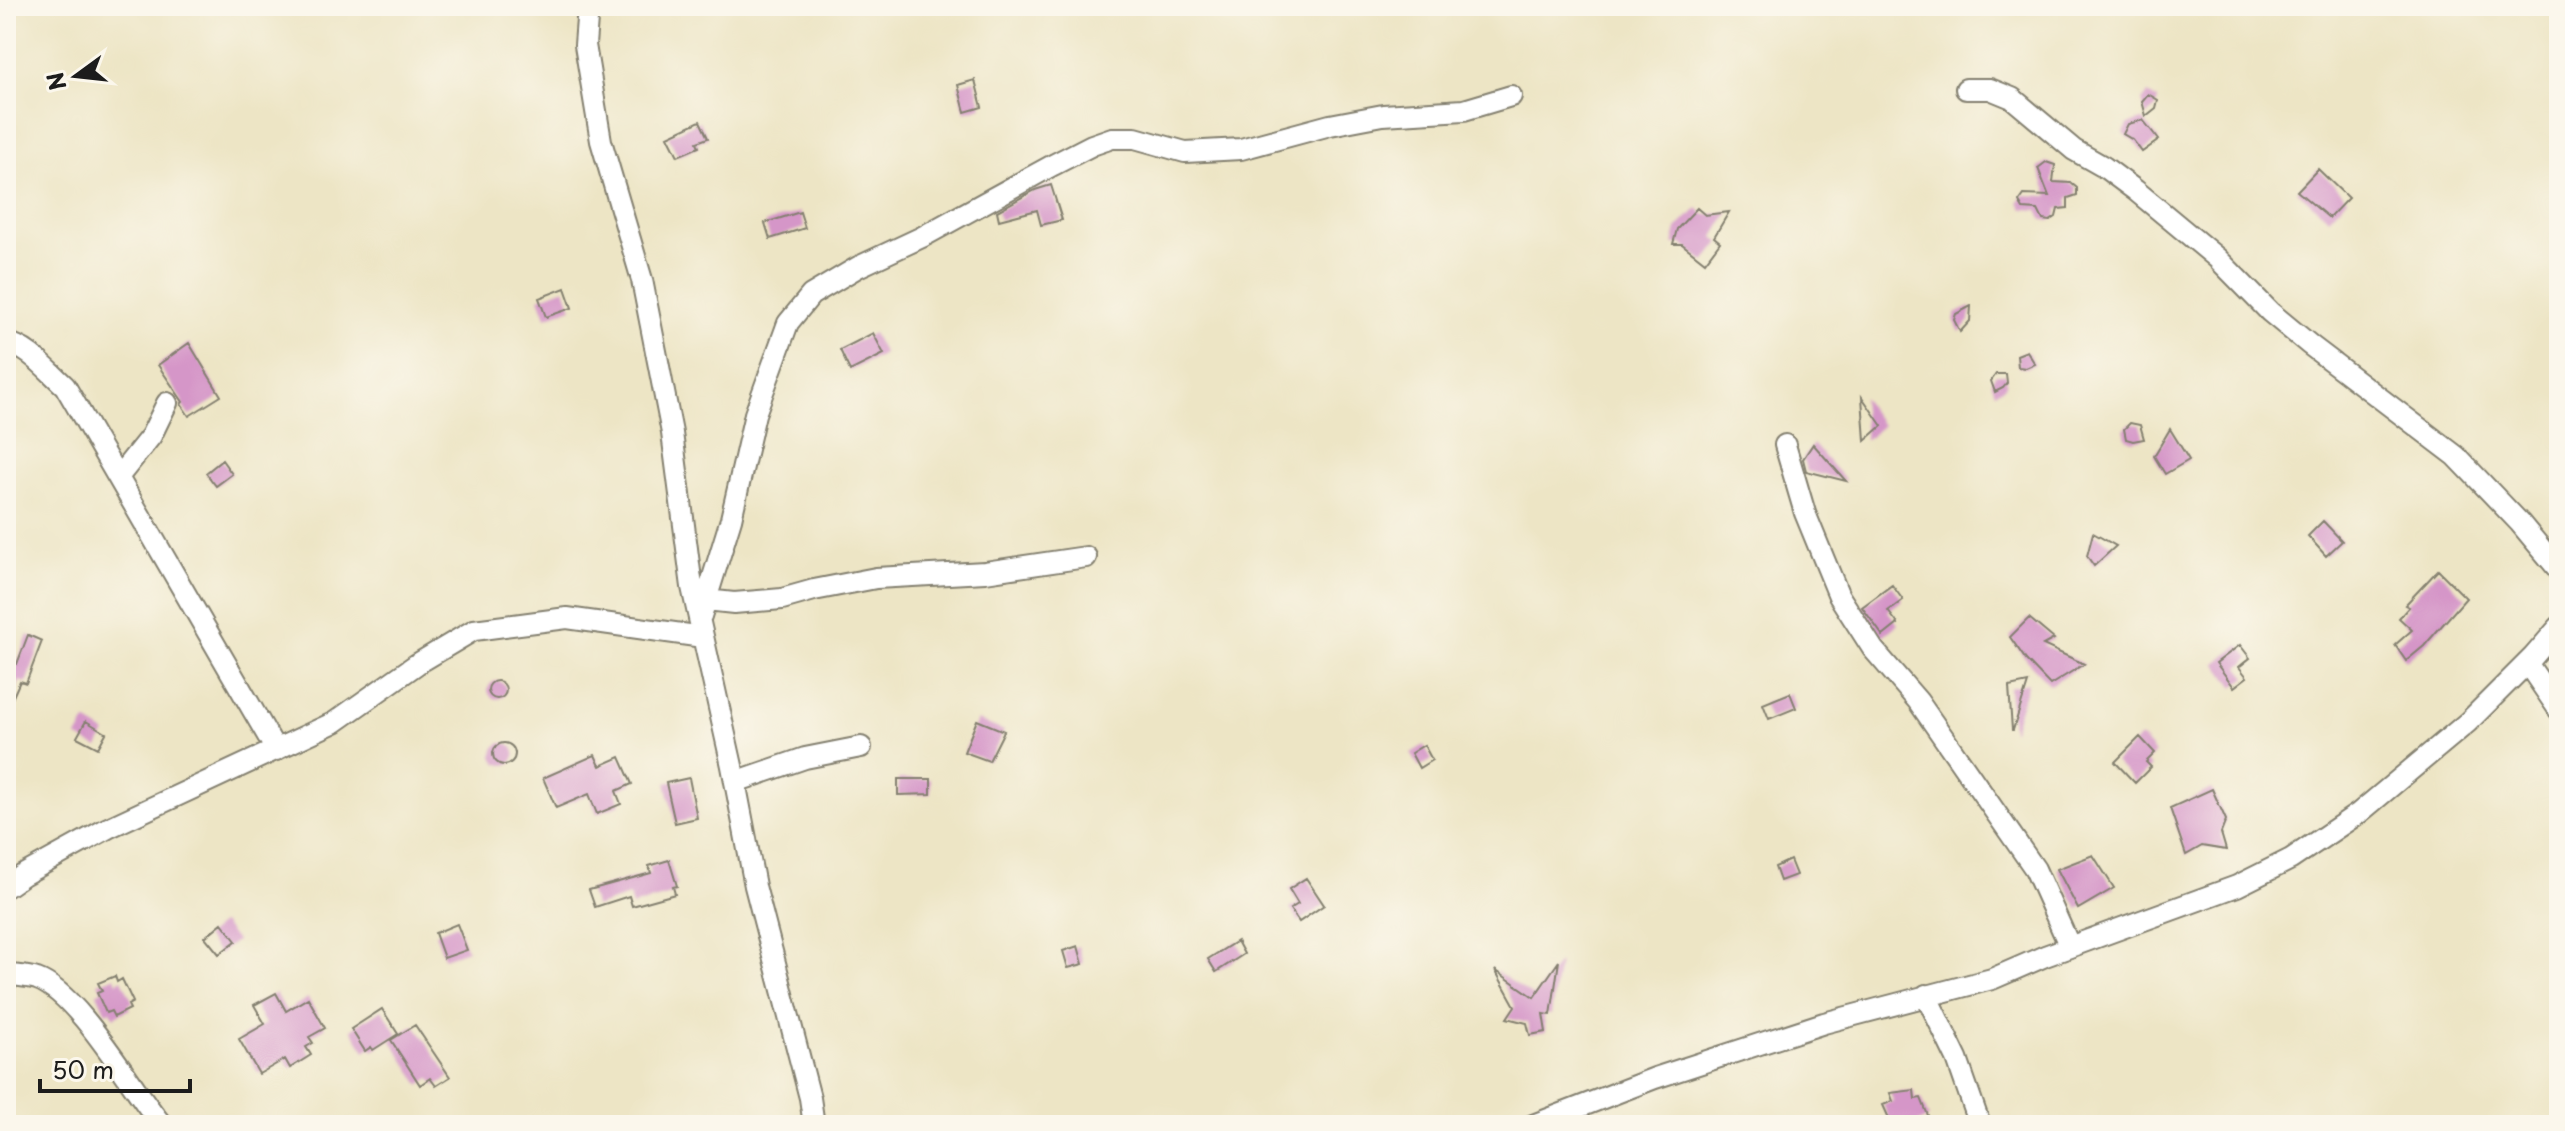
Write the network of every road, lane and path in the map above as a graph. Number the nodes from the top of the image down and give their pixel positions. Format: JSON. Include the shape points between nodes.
{"nodes":[{"id":1,"x":588,"y":6,"type":"edge"},
{"id":2,"x":1966,"y":89,"type":"dead end"},
{"id":3,"x":1511,"y":96,"type":"dead end"},
{"id":4,"x":6,"y":343,"type":"edge"},
{"id":5,"x":167,"y":403,"type":"dead end"},
{"id":6,"x":1785,"y":445,"type":"dead end"},
{"id":7,"x":119,"y":476,"type":"junction"},
{"id":8,"x":1086,"y":557,"type":"dead end"},
{"id":9,"x":2559,"y":570,"type":"edge"},
{"id":10,"x":703,"y":619,"type":"junction"},
{"id":11,"x":2559,"y":627,"type":"edge"},
{"id":12,"x":2527,"y":663,"type":"junction"},
{"id":13,"x":2559,"y":710,"type":"edge"},
{"id":14,"x":861,"y":747,"type":"dead end"},
{"id":15,"x":276,"y":750,"type":"junction"},
{"id":16,"x":735,"y":782,"type":"junction"},
{"id":17,"x":6,"y":887,"type":"edge"},
{"id":18,"x":2070,"y":947,"type":"junction"},
{"id":19,"x":6,"y":974,"type":"edge"},
{"id":20,"x":1926,"y":995,"type":"junction"},
{"id":21,"x":162,"y":1125,"type":"edge"},
{"id":22,"x":814,"y":1125,"type":"edge"},
{"id":23,"x":1533,"y":1125,"type":"edge"},
{"id":24,"x":1980,"y":1125,"type":"edge"}],
"edges":[{"from":1,"to":10,"type":"street","via":[[585,45],[601,141],[642,280],[672,433],[692,587]]},
{"from":2,"to":9,"type":"street","via":[[1990,89],[2012,98],[2074,150],[2135,190],[2217,258],[2270,312],[2456,456]]},
{"from":3,"to":10,"type":"street","via":[[1464,110],[1383,115],[1330,125],[1241,149],[1185,152],[1135,138],[1112,138],[811,295],[788,323],[755,414]]},
{"from":4,"to":7,"type":"street","via":[[34,358],[65,386]]},
{"from":5,"to":7,"type":"street","via":[[151,436]]},
{"from":6,"to":18,"type":"street","via":[[1809,524],[1839,596],[2035,869]]},
{"from":7,"to":15,"type":"street"},
{"from":8,"to":10,"type":"street","via":[[985,572],[876,578],[782,599],[734,603]]},
{"from":10,"to":15,"type":"street","via":[[567,618],[474,630],[335,722]]},
{"from":10,"to":16,"type":"street"},
{"from":11,"to":12,"type":"street"},
{"from":12,"to":13,"type":"street"},
{"from":12,"to":18,"type":"street","via":[[2468,722],[2359,813],[2291,859],[2237,886]]},
{"from":14,"to":16,"type":"street","via":[[805,758]]},
{"from":15,"to":17,"type":"street","via":[[108,828]]},
{"from":16,"to":22,"type":"street"},
{"from":18,"to":20,"type":"street","via":[[1992,979]]},
{"from":19,"to":21,"type":"street","via":[[38,980],[70,1004]]},
{"from":20,"to":23,"type":"street","via":[[1655,1078]]},
{"from":20,"to":24,"type":"street","via":[[1957,1059]]}]}
